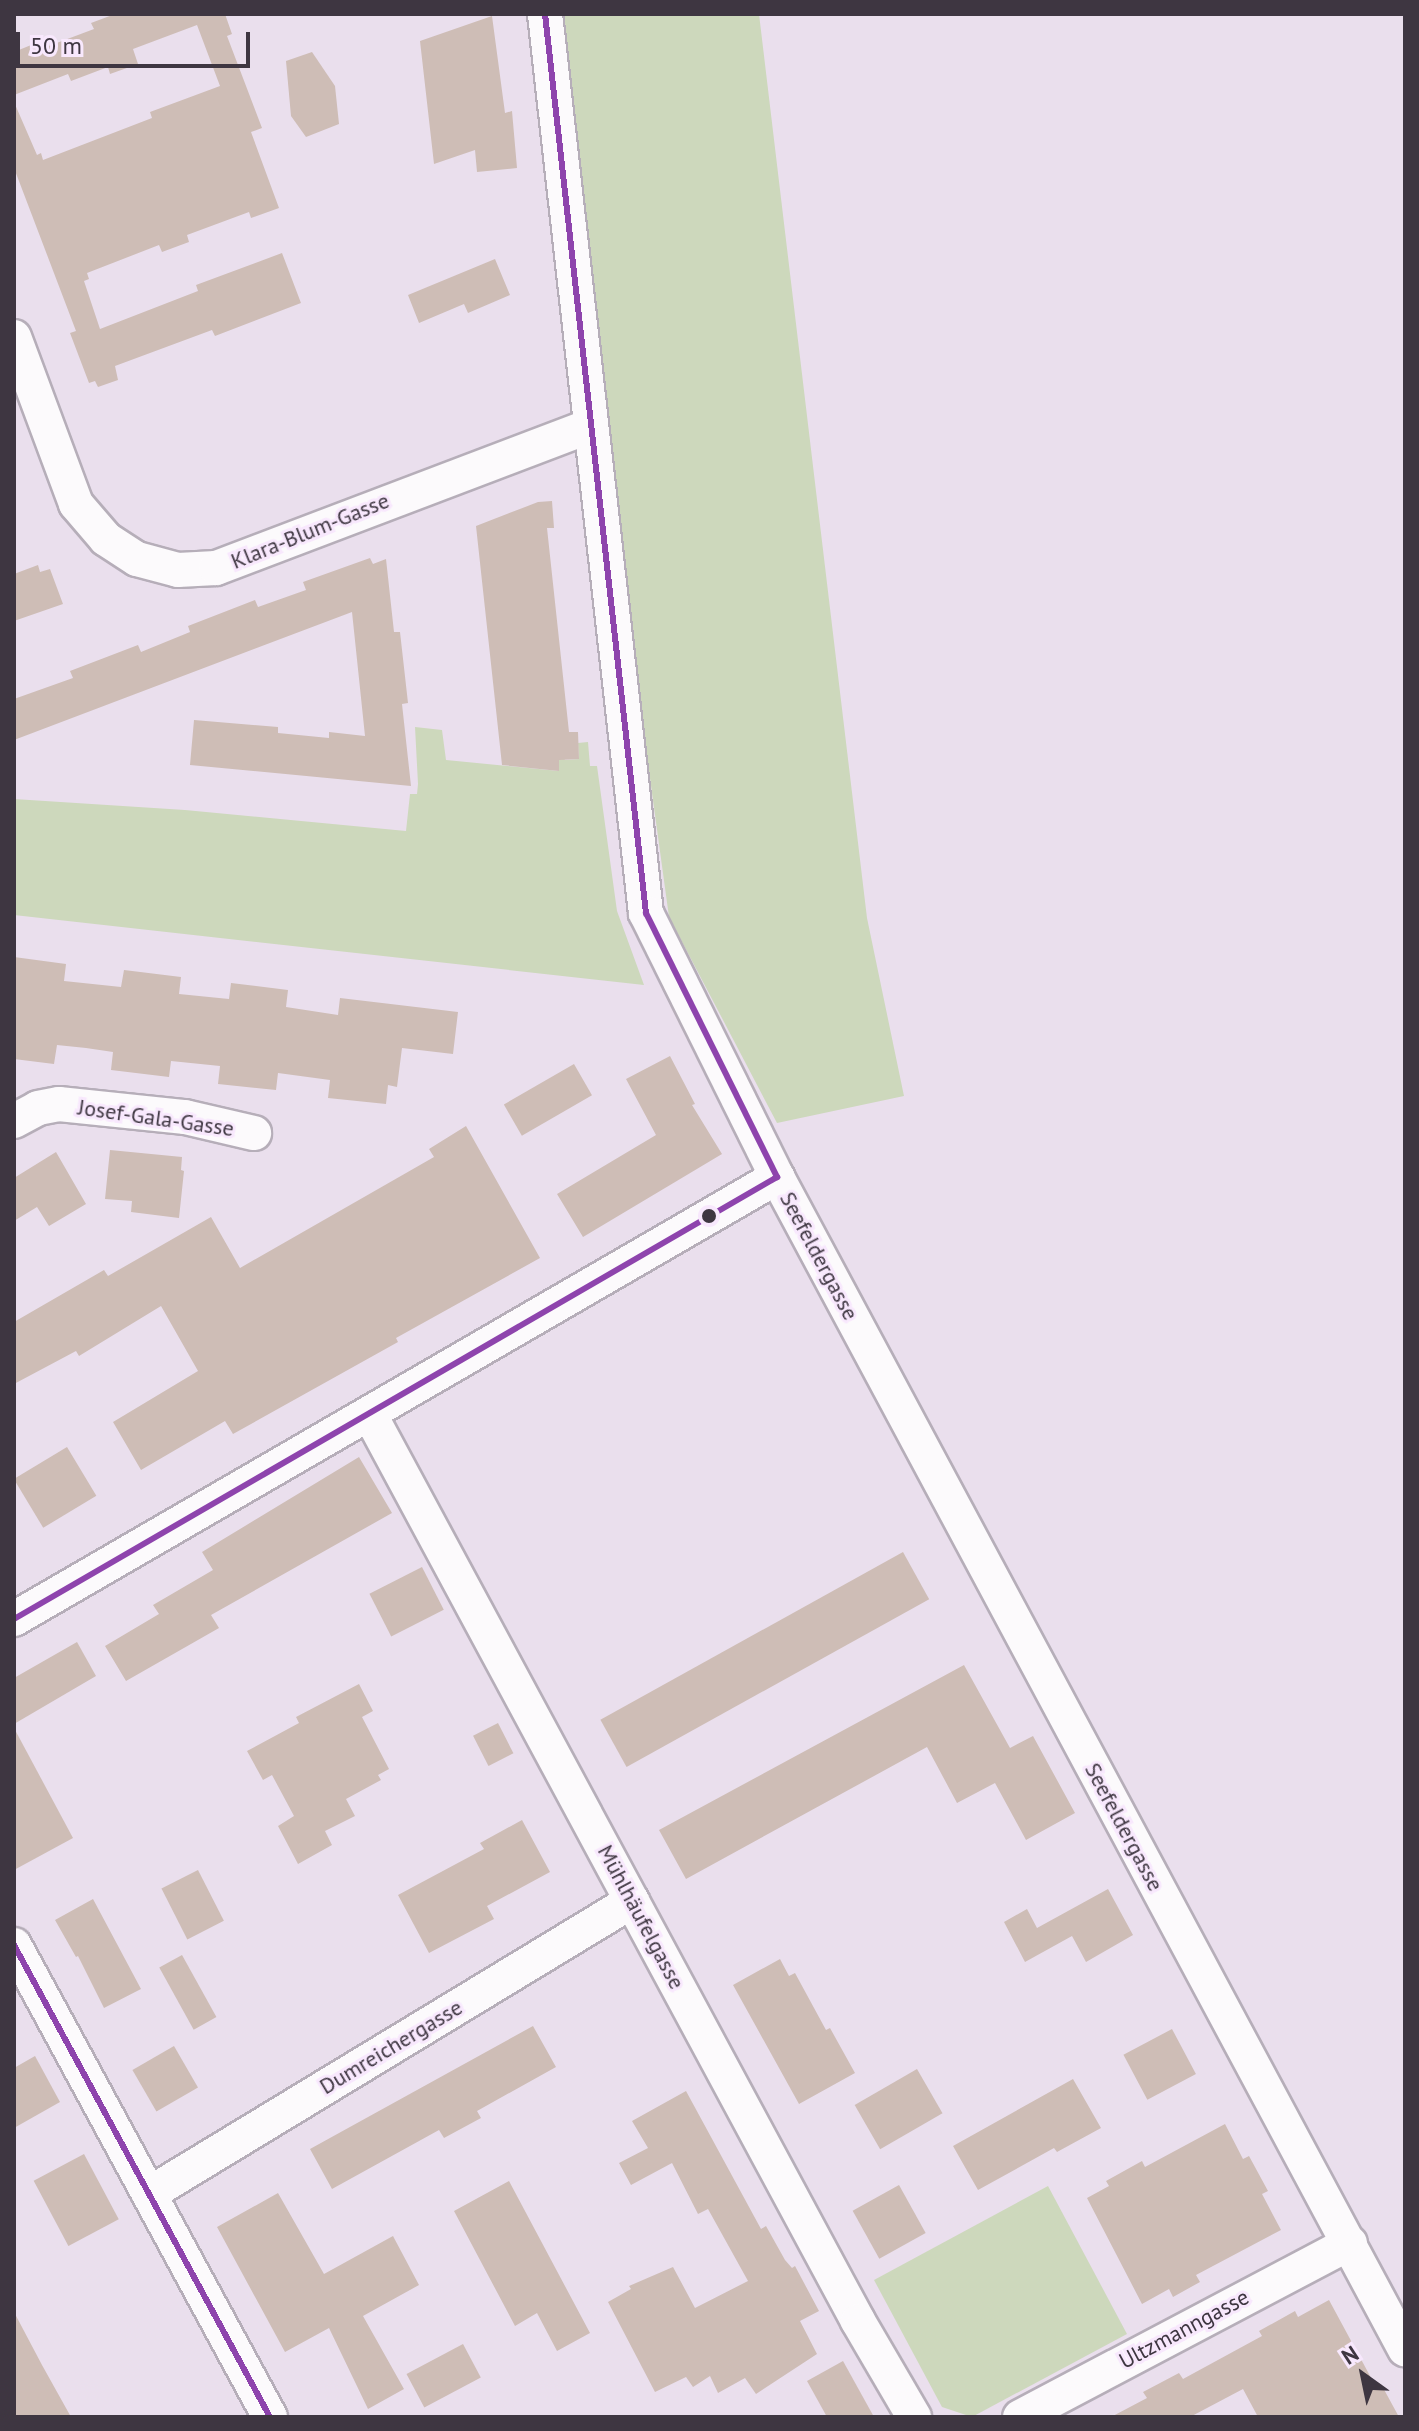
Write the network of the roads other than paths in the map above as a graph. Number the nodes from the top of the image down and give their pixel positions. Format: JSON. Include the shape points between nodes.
{"nodes":[{"id":1,"x":545,"y":14,"type":"edge"},
{"id":2,"x":14,"y":337,"type":"edge"},
{"id":3,"x":589,"y":426,"type":"junction"},
{"id":4,"x":14,"y":1121,"type":"edge"},
{"id":5,"x":254,"y":1133,"type":"dead end"},
{"id":6,"x":777,"y":1177,"type":"junction"},
{"id":7,"x":370,"y":1415,"type":"junction"},
{"id":8,"x":14,"y":1619,"type":"edge"},
{"id":9,"x":632,"y":1901,"type":"junction"},
{"id":10,"x":14,"y":1945,"type":"edge"},
{"id":11,"x":149,"y":2194,"type":"junction"},
{"id":12,"x":1350,"y":2243,"type":"junction"},
{"id":13,"x":1405,"y":2349,"type":"edge"},
{"id":14,"x":270,"y":2417,"type":"edge"},
{"id":15,"x":914,"y":2417,"type":"edge"},
{"id":16,"x":1020,"y":2417,"type":"edge"}],
"edges":[{"from":1,"to":3,"type":"street","name":"Seefeldergasse"},
{"from":2,"to":3,"type":"street","name":"Klara-Blum-Gasse","via":[[76,504],[106,539],[137,559],[178,570],[216,568]]},
{"from":3,"to":6,"type":"street","name":"Seefeldergasse","via":[[646,913]]},
{"from":4,"to":5,"type":"street","name":"Josef-Gala-Gasse","via":[[59,1104],[185,1117]]},
{"from":6,"to":7,"type":"street"},
{"from":6,"to":12,"type":"street","name":"Seefeldergasse"},
{"from":7,"to":8,"type":"street"},
{"from":7,"to":9,"type":"street","name":"Mühlhäufelgasse"},
{"from":9,"to":11,"type":"street","name":"Dumreichergasse"},
{"from":9,"to":15,"type":"street","name":"Mühlhäufelgasse"},
{"from":10,"to":11,"type":"street"},
{"from":11,"to":14,"type":"street"},
{"from":12,"to":13,"type":"street","name":"Seefeldergasse"},
{"from":12,"to":16,"type":"street","name":"Ultzmanngasse"}]}
